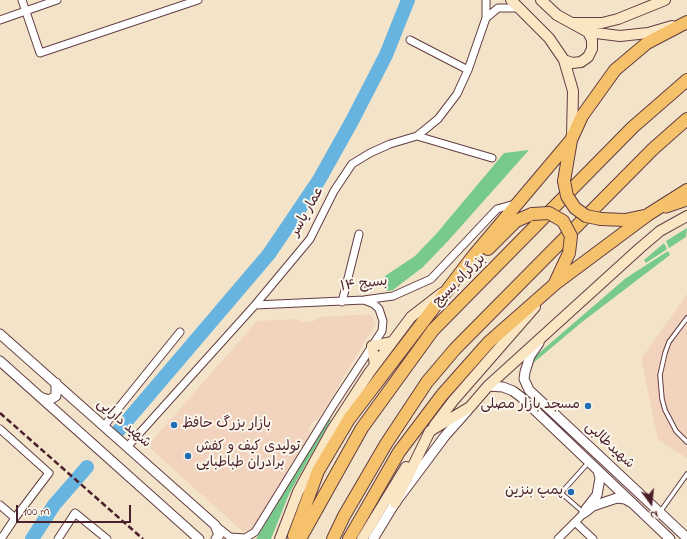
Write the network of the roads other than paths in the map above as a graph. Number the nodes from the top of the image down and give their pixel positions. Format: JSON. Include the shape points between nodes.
{"nodes":[{"id":1,"x":22,"y":0,"type":"edge"},
{"id":2,"x":57,"y":0,"type":"edge"},
{"id":3,"x":198,"y":0,"type":"edge"},
{"id":4,"x":486,"y":0,"type":"edge"},
{"id":5,"x":511,"y":0,"type":"edge"},
{"id":6,"x":541,"y":0,"type":"edge"},
{"id":7,"x":665,"y":0,"type":"edge"},
{"id":8,"x":519,"y":8,"type":"junction"},
{"id":9,"x":26,"y":11,"type":"junction"},
{"id":10,"x":486,"y":18,"type":"junction"},
{"id":11,"x":0,"y":20,"type":"edge"},
{"id":12,"x":685,"y":22,"type":"edge"},
{"id":13,"x":570,"y":23,"type":"junction"},
{"id":14,"x":588,"y":32,"type":"junction"},
{"id":15,"x":410,"y":40,"type":"dead end"},
{"id":16,"x":564,"y":60,"type":"junction"},
{"id":17,"x":468,"y":70,"type":"junction"},
{"id":18,"x":687,"y":80,"type":"edge"},
{"id":19,"x":687,"y":119,"type":"edge"},
{"id":20,"x":417,"y":136,"type":"junction"},
{"id":21,"x":572,"y":140,"type":"junction"},
{"id":22,"x":492,"y":158,"type":"dead end"},
{"id":23,"x":687,"y":190,"type":"edge"},
{"id":24,"x":687,"y":200,"type":"edge"},
{"id":25,"x":516,"y":204,"type":"junction"},
{"id":26,"x":649,"y":214,"type":"junction"},
{"id":27,"x":687,"y":216,"type":"edge"},
{"id":28,"x":359,"y":234,"type":"dead end"},
{"id":29,"x":474,"y":255,"type":"junction"},
{"id":30,"x":555,"y":284,"type":"junction"},
{"id":31,"x":449,"y":288,"type":"junction"},
{"id":32,"x":364,"y":300,"type":"junction"},
{"id":33,"x":342,"y":302,"type":"junction"},
{"id":34,"x":255,"y":305,"type":"junction"},
{"id":35,"x":687,"y":318,"type":"edge"},
{"id":36,"x":180,"y":332,"type":"dead end"},
{"id":37,"x":0,"y":334,"type":"edge"},
{"id":38,"x":545,"y":334,"type":"junction"},
{"id":39,"x":392,"y":342,"type":"junction"},
{"id":40,"x":372,"y":346,"type":"junction"},
{"id":41,"x":0,"y":361,"type":"edge"},
{"id":42,"x":375,"y":365,"type":"junction"},
{"id":43,"x":56,"y":383,"type":"junction"},
{"id":44,"x":488,"y":386,"type":"junction"},
{"id":45,"x":530,"y":390,"type":"junction"},
{"id":46,"x":520,"y":397,"type":"junction"},
{"id":47,"x":43,"y":398,"type":"junction"},
{"id":48,"x":470,"y":407,"type":"junction"},
{"id":49,"x":104,"y":426,"type":"junction"},
{"id":50,"x":0,"y":429,"type":"edge"},
{"id":51,"x":430,"y":431,"type":"junction"},
{"id":52,"x":687,"y":442,"type":"edge"},
{"id":53,"x":128,"y":446,"type":"junction"},
{"id":54,"x":589,"y":462,"type":"junction"},
{"id":55,"x":598,"y":471,"type":"junction"},
{"id":56,"x":687,"y":474,"type":"edge"},
{"id":57,"x":395,"y":503,"type":"junction"},
{"id":58,"x":0,"y":505,"type":"edge"},
{"id":59,"x":634,"y":505,"type":"junction"},
{"id":60,"x":660,"y":512,"type":"junction"},
{"id":61,"x":584,"y":513,"type":"junction"},
{"id":62,"x":14,"y":518,"type":"junction"},
{"id":63,"x":575,"y":522,"type":"junction"},
{"id":64,"x":652,"y":522,"type":"junction"},
{"id":65,"x":215,"y":525,"type":"junction"},
{"id":66,"x":687,"y":538,"type":"edge"},
{"id":67,"x":1,"y":539,"type":"edge"},
{"id":68,"x":58,"y":539,"type":"edge"},
{"id":69,"x":106,"y":539,"type":"edge"},
{"id":70,"x":199,"y":539,"type":"edge"},
{"id":71,"x":216,"y":539,"type":"edge"},
{"id":72,"x":280,"y":539,"type":"edge"},
{"id":73,"x":293,"y":539,"type":"edge"},
{"id":74,"x":300,"y":539,"type":"edge"},
{"id":75,"x":333,"y":539,"type":"edge"},
{"id":76,"x":348,"y":539,"type":"edge"},
{"id":77,"x":362,"y":539,"type":"edge"},
{"id":78,"x":373,"y":539,"type":"edge"},
{"id":79,"x":558,"y":539,"type":"edge"},
{"id":80,"x":593,"y":539,"type":"edge"},
{"id":81,"x":670,"y":539,"type":"edge"}],
"edges":[{"from":1,"to":9,"type":"street"},
{"from":2,"to":9,"type":"street"},
{"from":3,"to":9,"type":"street","via":[[40,53]]},
{"from":4,"to":10,"type":"street","name":"عمار یاسر"},
{"from":5,"to":8,"type":"main road"},
{"from":6,"to":13,"type":"main road"},
{"from":7,"to":13,"type":"main road","via":[[613,21]]},
{"from":8,"to":10,"type":"street","via":[[498,8]]},
{"from":8,"to":16,"type":"main road","via":[[549,38]]},
{"from":9,"to":11,"type":"street"},
{"from":10,"to":17,"type":"street","name":"عمار یاسر"},
{"from":12,"to":14,"type":"main road","via":[[648,33],[620,36]]},
{"from":12,"to":21,"type":"highway","via":[[647,43],[616,70],[582,116]]},
{"from":13,"to":14,"type":"main road"},
{"from":14,"to":16,"type":"main road","via":[[592,40],[588,57],[581,62],[572,63]]},
{"from":15,"to":17,"type":"street"},
{"from":16,"to":21,"type":"main road","via":[[573,91]]},
{"from":17,"to":20,"type":"street","name":"عمار یاسر","via":[[457,94],[438,119]]},
{"from":18,"to":74,"type":"highway","name":"بزرگراه بسیج","via":[[633,128],[433,330],[362,428]]},
{"from":19,"to":75,"type":"highway","via":[[455,349],[427,382],[386,444]]},
{"from":20,"to":22,"type":"street"},
{"from":20,"to":34,"type":"street","name":"عمار یاسر","via":[[390,144],[352,164],[334,191],[310,239]]},
{"from":21,"to":25,"type":"highway"},
{"from":21,"to":26,"type":"highway","bridge":true,"via":[[564,182],[567,196],[575,208],[586,216],[601,219],[625,220]]},
{"from":23,"to":26,"type":"highway"},
{"from":24,"to":26,"type":"main road"},
{"from":25,"to":29,"type":"highway"},
{"from":25,"to":32,"type":"street","name":"بسیج ۱۴","via":[[497,209],[431,279],[393,296]]},
{"from":26,"to":30,"type":"highway"},
{"from":27,"to":38,"type":"main road","via":[[660,231]]},
{"from":28,"to":33,"type":"street"},
{"from":29,"to":30,"type":"highway","bridge":true,"via":[[486,251],[516,221],[532,214],[549,213],[563,221],[571,236],[569,253]]},
{"from":29,"to":31,"type":"highway"},
{"from":30,"to":51,"type":"main road"},
{"from":30,"to":76,"type":"highway","via":[[489,342],[442,395],[399,452]]},
{"from":31,"to":39,"type":"main road","via":[[411,316]]},
{"from":31,"to":73,"type":"highway","via":[[349,419],[318,471]]},
{"from":32,"to":33,"type":"street","name":"بسیج ۱۴"},
{"from":32,"to":40,"type":"street","via":[[379,309],[383,320],[382,331]]},
{"from":33,"to":34,"type":"street","name":"بسیج ۱۴"},
{"from":34,"to":53,"type":"street","name":"عمار یاسر"},
{"from":35,"to":52,"type":"lane","via":[[669,342],[660,376],[665,410],[676,430]]},
{"from":36,"to":49,"type":"street"},
{"from":37,"to":43,"type":"street","name":"شهید دارایی"},
{"from":38,"to":44,"type":"main road"},
{"from":38,"to":45,"type":"street","via":[[530,356],[525,372],[524,379]]},
{"from":39,"to":40,"type":"main road"},
{"from":39,"to":42,"type":"main road"},
{"from":40,"to":42,"type":"main road"},
{"from":40,"to":65,"type":"street","via":[[255,532],[245,538],[230,537]]},
{"from":41,"to":47,"type":"street"},
{"from":42,"to":72,"type":"main road","via":[[332,430],[302,485]]},
{"from":43,"to":47,"type":"street","via":[[56,396],[49,400]]},
{"from":43,"to":49,"type":"street","name":"شهید دارایی"},
{"from":44,"to":46,"type":"street","name":"شهیدطالبی","via":[[503,387]]},
{"from":44,"to":48,"type":"main road"},
{"from":45,"to":46,"type":"street","via":[[523,389]]},
{"from":45,"to":60,"type":"street","name":"شهیدطالبی"},
{"from":46,"to":54,"type":"street","name":"شهیدطالبی"},
{"from":47,"to":70,"type":"street"},
{"from":48,"to":51,"type":"main road"},
{"from":48,"to":57,"type":"street"},
{"from":49,"to":53,"type":"street","name":"شهید دارایی"},
{"from":50,"to":62,"type":"street","via":[[49,473]]},
{"from":51,"to":57,"type":"main road"},
{"from":51,"to":77,"type":"main road"},
{"from":53,"to":65,"type":"street","name":"شهید دارایی"},
{"from":54,"to":55,"type":"street","name":"شهیدطالبی"},
{"from":54,"to":61,"type":"lane","via":[[561,493]]},
{"from":55,"to":59,"type":"street","name":"شهیدطالبی"},
{"from":55,"to":61,"type":"street","via":[[600,478],[597,495]]},
{"from":56,"to":60,"type":"lane"},
{"from":57,"to":78,"type":"street"},
{"from":58,"to":62,"type":"street"},
{"from":59,"to":61,"type":"street","via":[[625,499],[617,498],[593,506]]},
{"from":59,"to":64,"type":"street","name":"شهیدطالبی"},
{"from":60,"to":64,"type":"street"},
{"from":60,"to":66,"type":"street","name":"شهیدطالبی"},
{"from":61,"to":63,"type":"street"},
{"from":62,"to":67,"type":"street"},
{"from":63,"to":79,"type":"street"},
{"from":63,"to":80,"type":"street"},
{"from":64,"to":81,"type":"street","name":"شهیدطالبی"},
{"from":65,"to":71,"type":"street","via":[[219,535]]},
{"from":68,"to":69,"type":"street","via":[[75,513]]}]}
